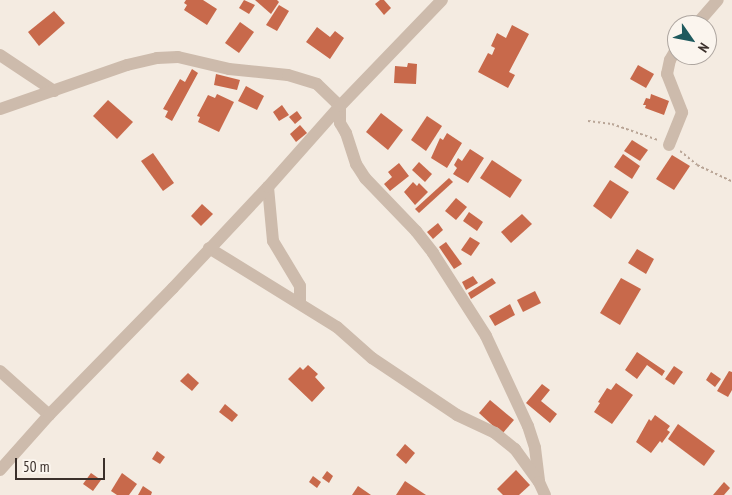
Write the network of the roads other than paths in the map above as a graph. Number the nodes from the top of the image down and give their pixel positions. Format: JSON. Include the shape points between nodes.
{"nodes":[{"id":1,"x":442,"y":0,"type":"edge"},
{"id":2,"x":718,"y":0,"type":"edge"},
{"id":3,"x":705,"y":15,"type":"edge"},
{"id":4,"x":0,"y":55,"type":"edge"},
{"id":5,"x":669,"y":65,"type":"edge"},
{"id":6,"x":54,"y":91,"type":"junction"},
{"id":7,"x":340,"y":106,"type":"junction"},
{"id":8,"x":0,"y":109,"type":"edge"},
{"id":9,"x":669,"y":144,"type":"dead end"},
{"id":10,"x":268,"y":187,"type":"junction"},
{"id":11,"x":209,"y":248,"type":"junction"},
{"id":12,"x":300,"y":303,"type":"junction"},
{"id":13,"x":0,"y":371,"type":"edge"},
{"id":14,"x":49,"y":415,"type":"junction"},
{"id":15,"x":0,"y":470,"type":"edge"},
{"id":16,"x":539,"y":482,"type":"junction"},
{"id":17,"x":545,"y":495,"type":"edge"}],
"edges":[{"from":1,"to":7,"type":"street"},
{"from":2,"to":3,"type":"street"},
{"from":4,"to":6,"type":"street"},
{"from":5,"to":9,"type":"street","via":[[667,74],[682,112]]},
{"from":6,"to":7,"type":"street","via":[[127,65],[178,57],[229,69],[306,79],[317,84]]},
{"from":6,"to":8,"type":"street"},
{"from":7,"to":10,"type":"street"},
{"from":7,"to":16,"type":"street","via":[[340,123],[360,171],[433,253],[486,336],[528,426],[535,448]]},
{"from":10,"to":11,"type":"street"},
{"from":10,"to":12,"type":"street","via":[[273,241],[300,286]]},
{"from":11,"to":12,"type":"street"},
{"from":11,"to":14,"type":"street"},
{"from":12,"to":16,"type":"street","via":[[337,327],[372,358],[457,414],[495,433],[515,449]]},
{"from":13,"to":14,"type":"street"},
{"from":14,"to":15,"type":"street"},
{"from":16,"to":17,"type":"street"}]}
